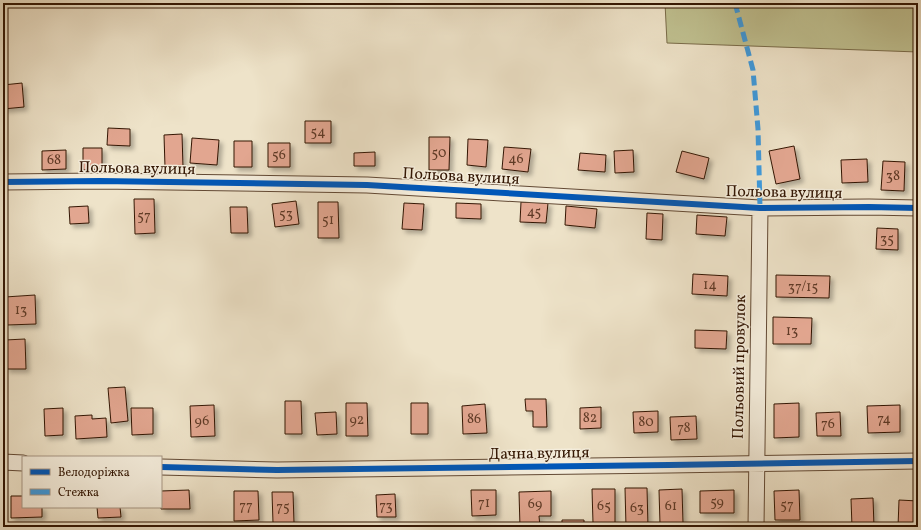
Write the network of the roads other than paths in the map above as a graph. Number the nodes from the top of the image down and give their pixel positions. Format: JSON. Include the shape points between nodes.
{"nodes":[{"id":1,"x":3,"y":182,"type":"edge"},
{"id":2,"x":760,"y":208,"type":"junction"},
{"id":3,"x":918,"y":208,"type":"edge"},
{"id":4,"x":918,"y":460,"type":"edge"},
{"id":5,"x":3,"y":462,"type":"edge"},
{"id":6,"x":22,"y":463,"type":"edge"},
{"id":7,"x":757,"y":463,"type":"junction"},
{"id":8,"x":162,"y":467,"type":"edge"},
{"id":9,"x":756,"y":527,"type":"edge"}],
"edges":[{"from":1,"to":2,"type":"street","name":"Польова вулиця","via":[[367,185]]},
{"from":2,"to":3,"type":"street","name":"Польова вулиця"},
{"from":2,"to":7,"type":"street","name":"Польовий провулок"},
{"from":4,"to":7,"type":"street","name":"Дачна вулиця"},
{"from":5,"to":6,"type":"street"},
{"from":7,"to":8,"type":"street","name":"Дачна вулиця","via":[[277,470]]},
{"from":7,"to":9,"type":"street","name":"Польовий провулок"}]}
